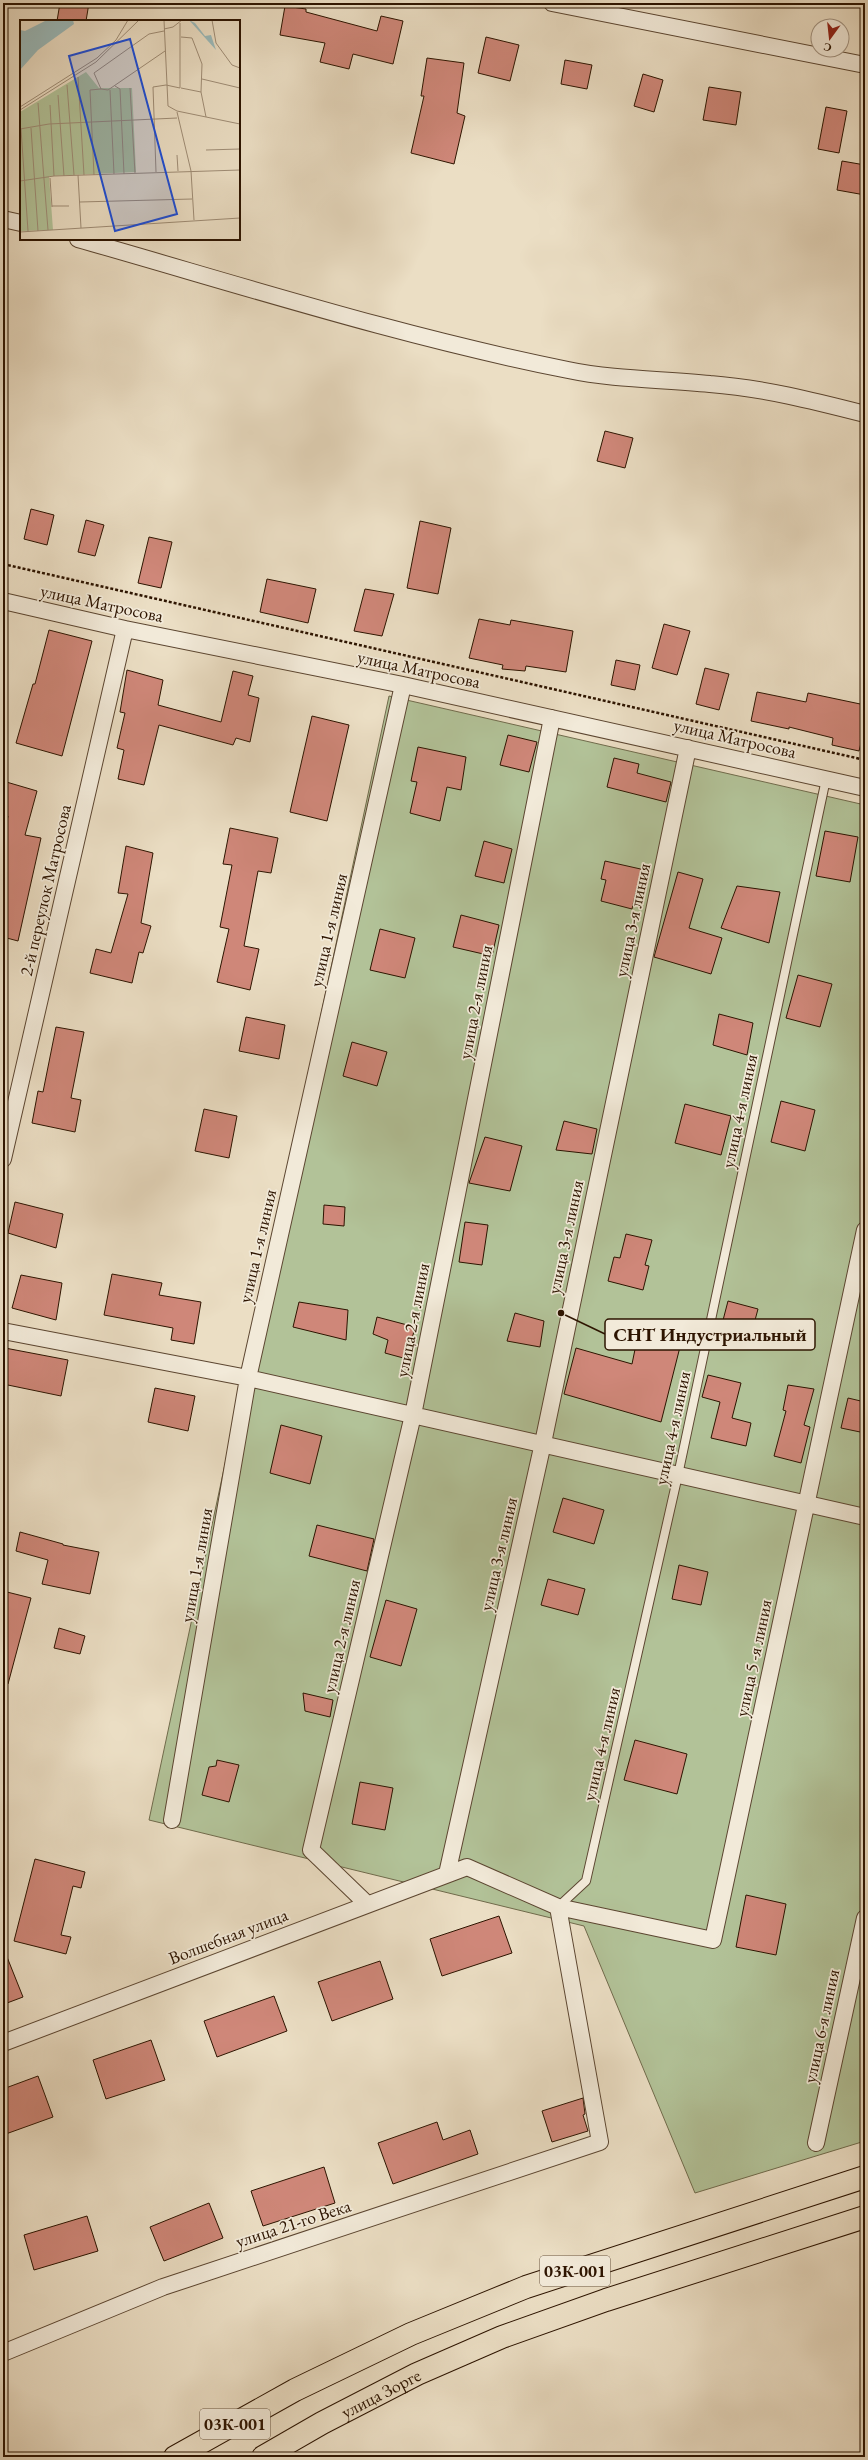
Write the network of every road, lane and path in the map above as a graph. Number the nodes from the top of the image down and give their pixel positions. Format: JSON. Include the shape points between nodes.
{"nodes":[{"id":1,"x":552,"y":3,"type":"edge"},
{"id":2,"x":865,"y":64,"type":"edge"},
{"id":3,"x":3,"y":219,"type":"edge"},
{"id":4,"x":20,"y":223,"type":"edge"},
{"id":5,"x":82,"y":240,"type":"edge"},
{"id":6,"x":865,"y":414,"type":"edge"},
{"id":7,"x":3,"y":564,"type":"edge"},
{"id":8,"x":3,"y":601,"type":"edge"},
{"id":9,"x":125,"y":629,"type":"junction"},
{"id":10,"x":403,"y":685,"type":"junction"},
{"id":11,"x":552,"y":718,"type":"junction"},
{"id":12,"x":688,"y":748,"type":"junction"},
{"id":13,"x":865,"y":760,"type":"edge"},
{"id":14,"x":826,"y":779,"type":"junction"},
{"id":15,"x":865,"y":788,"type":"edge"},
{"id":16,"x":3,"y":1159,"type":"edge"},
{"id":17,"x":865,"y":1230,"type":"edge"},
{"id":18,"x":3,"y":1331,"type":"edge"},
{"id":19,"x":248,"y":1378,"type":"junction"},
{"id":20,"x":414,"y":1415,"type":"junction"},
{"id":21,"x":543,"y":1443,"type":"junction"},
{"id":22,"x":678,"y":1476,"type":"junction"},
{"id":23,"x":806,"y":1504,"type":"junction"},
{"id":24,"x":865,"y":1517,"type":"edge"},
{"id":25,"x":172,"y":1820,"type":"dead end"},
{"id":26,"x":447,"y":1874,"type":"junction"},
{"id":27,"x":367,"y":1904,"type":"junction"},
{"id":28,"x":558,"y":1907,"type":"junction"},
{"id":29,"x":865,"y":1918,"type":"edge"},
{"id":30,"x":3,"y":2043,"type":"edge"},
{"id":31,"x":816,"y":2143,"type":"dead end"},
{"id":32,"x":865,"y":2177,"type":"edge"},
{"id":33,"x":865,"y":2217,"type":"edge"},
{"id":34,"x":3,"y":2353,"type":"edge"},
{"id":35,"x":175,"y":2457,"type":"edge"},
{"id":36,"x":263,"y":2457,"type":"edge"}],
"edges":[{"from":1,"to":2,"type":"street"},
{"from":3,"to":4,"type":"street"},
{"from":5,"to":6,"type":"street","via":[[423,337],[567,370],[596,375],[712,384],[791,395]]},
{"from":7,"to":13,"type":"path"},
{"from":8,"to":9,"type":"street","name":"улица Матросова"},
{"from":9,"to":10,"type":"street","name":"улица Матросова"},
{"from":9,"to":16,"type":"street","name":"2-й переулок Матросова"},
{"from":10,"to":11,"type":"street","name":"улица Матросова"},
{"from":10,"to":19,"type":"street","name":"улица 1-я линия"},
{"from":11,"to":12,"type":"street","name":"улица Матросова"},
{"from":11,"to":20,"type":"street","name":"улица 2-я линия"},
{"from":12,"to":14,"type":"street","name":"улица Матросова"},
{"from":12,"to":21,"type":"street","name":"улица 3-я линия"},
{"from":14,"to":15,"type":"street","name":"улица Матросова"},
{"from":14,"to":22,"type":"lane","name":"улица 4-я линия"},
{"from":17,"to":23,"type":"street","name":"улица 5 -я линия"},
{"from":18,"to":19,"type":"street"},
{"from":19,"to":20,"type":"street"},
{"from":19,"to":25,"type":"street","name":"улица 1-я линия"},
{"from":20,"to":21,"type":"street"},
{"from":20,"to":27,"type":"street","name":"улица 2-я линия","via":[[311,1850]]},
{"from":21,"to":22,"type":"street"},
{"from":21,"to":26,"type":"street","name":"улица 3-я линия"},
{"from":22,"to":23,"type":"street"},
{"from":22,"to":28,"type":"lane","name":"улица 4-я линия","via":[[586,1881]]},
{"from":23,"to":24,"type":"street"},
{"from":23,"to":28,"type":"street","name":"улица 5 -я линия","via":[[713,1940]]},
{"from":26,"to":27,"type":"street","name":"Волшебная улица"},
{"from":26,"to":28,"type":"street","name":"Волшебная улица","via":[[467,1867]]},
{"from":27,"to":30,"type":"street","name":"Волшебная улица"},
{"from":28,"to":34,"type":"street","name":"улица 21-го Века","via":[[600,2142],[163,2287]]},
{"from":29,"to":31,"type":"street","name":"улица 6-я линия"},
{"from":32,"to":35,"type":"main road","number":"03К-001","via":[[526,2286],[412,2334],[296,2390]]},
{"from":33,"to":36,"type":"main road","name":"улица Зорге","number":"03К-001","via":[[606,2300],[502,2337],[417,2374]]}]}
